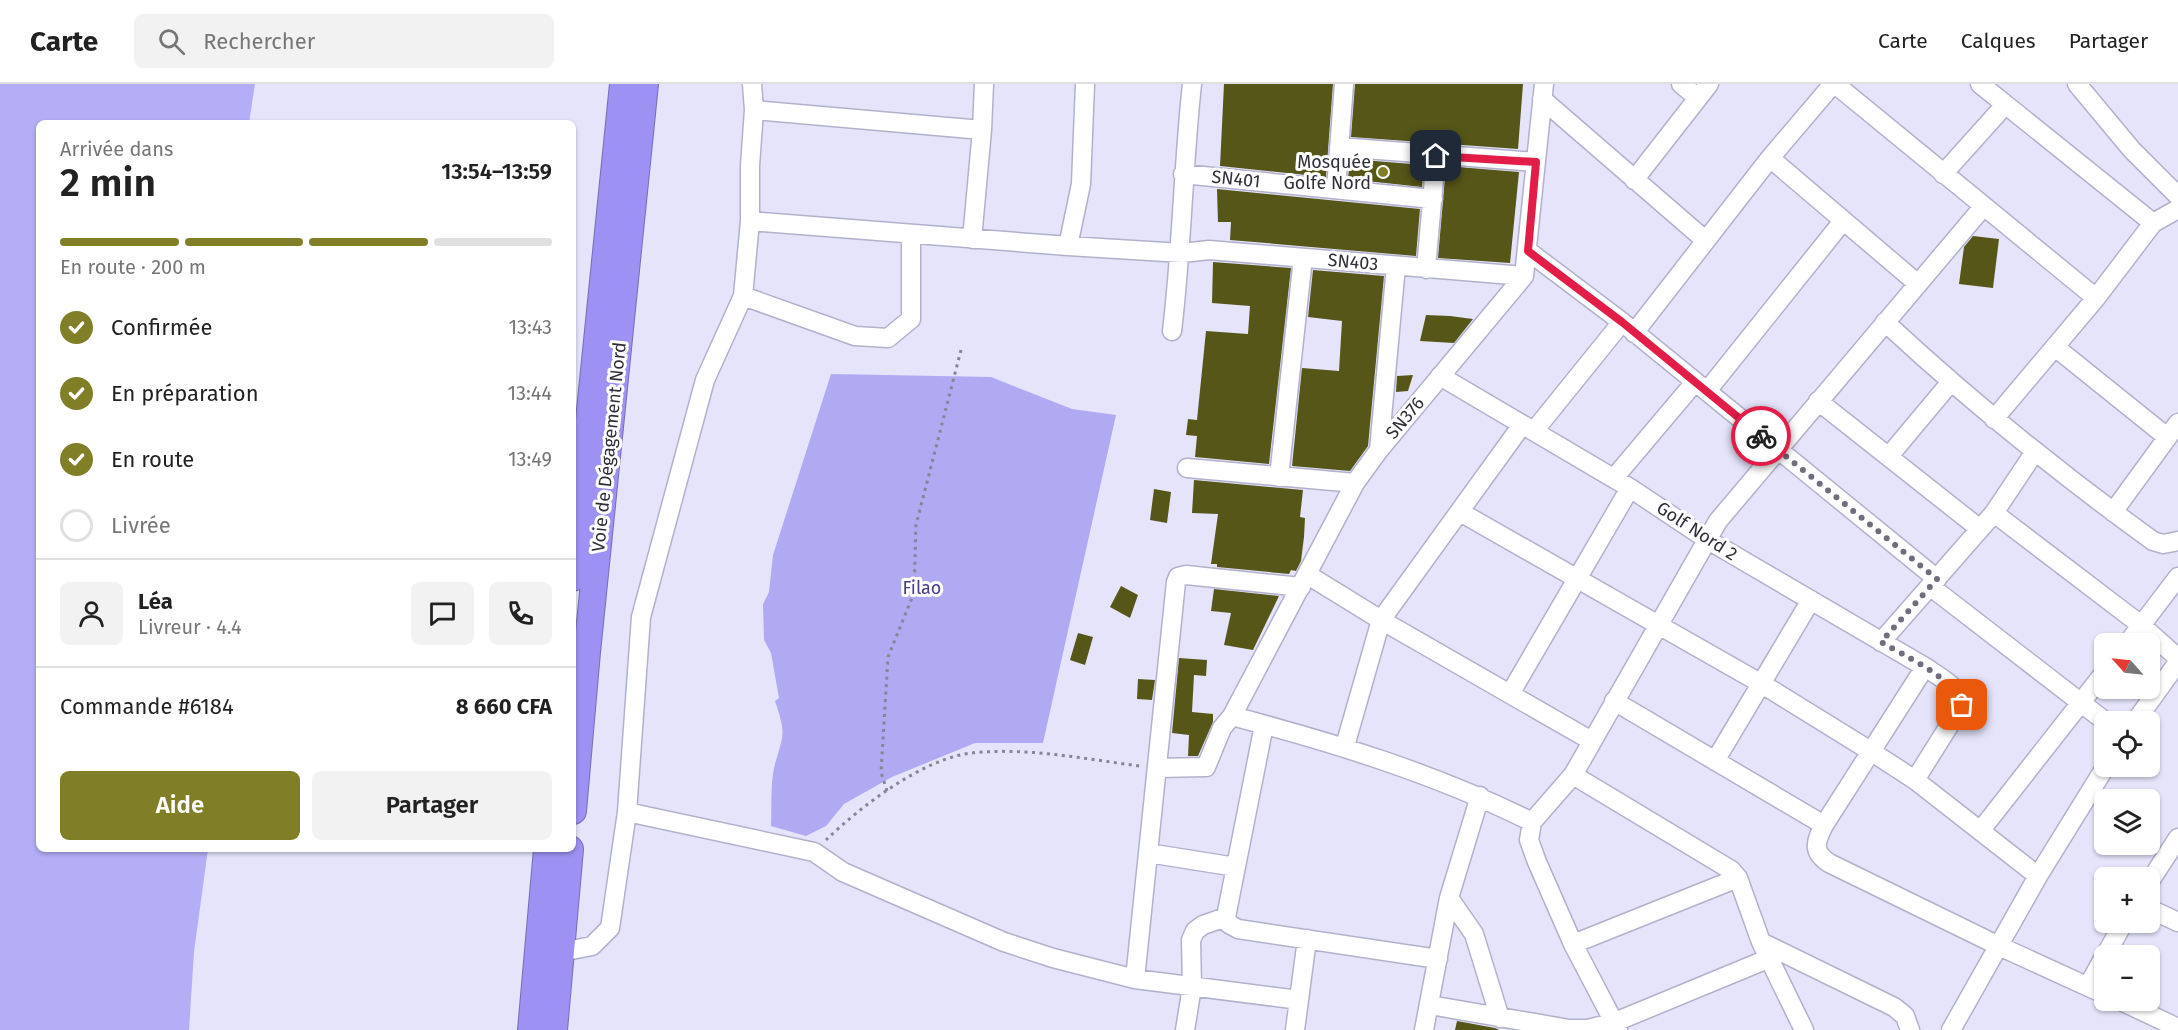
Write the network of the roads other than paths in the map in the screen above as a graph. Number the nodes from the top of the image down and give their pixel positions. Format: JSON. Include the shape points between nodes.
{"nodes":[{"id":1,"x":623,"y":84,"type":"edge"},
{"id":2,"x":645,"y":84,"type":"edge"},
{"id":3,"x":752,"y":84,"type":"edge"},
{"id":4,"x":984,"y":84,"type":"edge"},
{"id":5,"x":1084,"y":84,"type":"edge"},
{"id":6,"x":1192,"y":84,"type":"edge"},
{"id":7,"x":1344,"y":84,"type":"edge"},
{"id":8,"x":1681,"y":84,"type":"edge"},
{"id":9,"x":1834,"y":84,"type":"edge"},
{"id":10,"x":1980,"y":84,"type":"edge"},
{"id":11,"x":2077,"y":84,"type":"edge"},
{"id":12,"x":1703,"y":91,"type":"edge"},
{"id":13,"x":1543,"y":92,"type":"edge"},
{"id":14,"x":2005,"y":105,"type":"junction"},
{"id":15,"x":754,"y":110,"type":"junction"},
{"id":16,"x":982,"y":130,"type":"junction"},
{"id":17,"x":1340,"y":147,"type":"junction"},
{"id":18,"x":1436,"y":156,"type":"junction"},
{"id":19,"x":1770,"y":158,"type":"junction"},
{"id":20,"x":1536,"y":162,"type":"junction"},
{"id":21,"x":1182,"y":174,"type":"junction"},
{"id":22,"x":1943,"y":174,"type":"junction"},
{"id":23,"x":1634,"y":180,"type":"junction"},
{"id":24,"x":1336,"y":189,"type":"junction"},
{"id":25,"x":2178,"y":196,"type":"edge"},
{"id":26,"x":1433,"y":199,"type":"junction"},
{"id":27,"x":1983,"y":207,"type":"junction"},
{"id":28,"x":2178,"y":209,"type":"edge"},
{"id":29,"x":1843,"y":220,"type":"junction"},
{"id":30,"x":750,"y":221,"type":"junction"},
{"id":31,"x":2153,"y":223,"type":"junction"},
{"id":32,"x":911,"y":234,"type":"junction"},
{"id":33,"x":972,"y":239,"type":"junction"},
{"id":34,"x":1706,"y":240,"type":"junction"},
{"id":35,"x":1068,"y":246,"type":"junction"},
{"id":36,"x":1528,"y":251,"type":"junction"},
{"id":37,"x":1182,"y":253,"type":"junction"},
{"id":38,"x":1303,"y":258,"type":"junction"},
{"id":39,"x":1396,"y":266,"type":"junction"},
{"id":40,"x":1426,"y":269,"type":"junction"},
{"id":41,"x":1524,"y":276,"type":"junction"},
{"id":42,"x":1917,"y":284,"type":"junction"},
{"id":43,"x":743,"y":296,"type":"junction"},
{"id":44,"x":2096,"y":298,"type":"junction"},
{"id":45,"x":1885,"y":322,"type":"junction"},
{"id":46,"x":1628,"y":327,"type":"junction"},
{"id":47,"x":1172,"y":331,"type":"dead end"},
{"id":48,"x":2055,"y":347,"type":"junction"},
{"id":49,"x":1440,"y":376,"type":"junction"},
{"id":50,"x":1950,"y":382,"type":"junction"},
{"id":51,"x":1701,"y":387,"type":"junction"},
{"id":52,"x":1818,"y":401,"type":"junction"},
{"id":53,"x":1994,"y":419,"type":"junction"},
{"id":54,"x":1528,"y":428,"type":"junction"},
{"id":55,"x":2173,"y":430,"type":"edge"},
{"id":56,"x":1379,"y":450,"type":"junction"},
{"id":57,"x":1778,"y":450,"type":"junction"},
{"id":58,"x":2034,"y":453,"type":"junction"},
{"id":59,"x":1889,"y":456,"type":"junction"},
{"id":60,"x":1187,"y":468,"type":"dead end"},
{"id":61,"x":1280,"y":477,"type":"junction"},
{"id":62,"x":1614,"y":478,"type":"junction"},
{"id":63,"x":1355,"y":483,"type":"junction"},
{"id":64,"x":1630,"y":488,"type":"junction"},
{"id":65,"x":1460,"y":512,"type":"junction"},
{"id":66,"x":2113,"y":512,"type":"junction"},
{"id":67,"x":1994,"y":513,"type":"junction"},
{"id":68,"x":1980,"y":529,"type":"junction"},
{"id":69,"x":1708,"y":540,"type":"junction"},
{"id":70,"x":2178,"y":541,"type":"edge"},
{"id":71,"x":576,"y":548,"type":"edge"},
{"id":72,"x":2178,"y":577,"type":"edge"},
{"id":73,"x":1577,"y":580,"type":"junction"},
{"id":74,"x":1304,"y":581,"type":"junction"},
{"id":75,"x":1934,"y":583,"type":"junction"},
{"id":76,"x":1811,"y":600,"type":"junction"},
{"id":77,"x":1381,"y":620,"type":"junction"},
{"id":78,"x":2141,"y":625,"type":"junction"},
{"id":79,"x":1658,"y":627,"type":"junction"},
{"id":80,"x":2135,"y":633,"type":"edge"},
{"id":81,"x":1881,"y":642,"type":"junction"},
{"id":82,"x":2178,"y":660,"type":"edge"},
{"id":83,"x":1925,"y":667,"type":"junction"},
{"id":84,"x":1762,"y":684,"type":"junction"},
{"id":85,"x":2094,"y":687,"type":"edge"},
{"id":86,"x":1510,"y":694,"type":"junction"},
{"id":87,"x":1614,"y":701,"type":"junction"},
{"id":88,"x":2082,"y":703,"type":"junction"},
{"id":89,"x":2143,"y":711,"type":"edge"},
{"id":90,"x":2094,"y":712,"type":"edge"},
{"id":91,"x":1232,"y":716,"type":"junction"},
{"id":92,"x":1264,"y":725,"type":"junction"},
{"id":93,"x":1590,"y":740,"type":"junction"},
{"id":94,"x":1345,"y":746,"type":"junction"},
{"id":95,"x":1872,"y":752,"type":"junction"},
{"id":96,"x":1715,"y":761,"type":"junction"},
{"id":97,"x":1157,"y":768,"type":"junction"},
{"id":98,"x":576,"y":774,"type":"edge"},
{"id":99,"x":1573,"y":775,"type":"junction"},
{"id":100,"x":2099,"y":777,"type":"edge"},
{"id":101,"x":1915,"y":780,"type":"junction"},
{"id":102,"x":1480,"y":796,"type":"junction"},
{"id":103,"x":627,"y":812,"type":"junction"},
{"id":104,"x":1532,"y":822,"type":"junction"},
{"id":105,"x":1824,"y":825,"type":"junction"},
{"id":106,"x":1981,"y":830,"type":"junction"},
{"id":107,"x":2178,"y":838,"type":"edge"},
{"id":108,"x":547,"y":852,"type":"edge"},
{"id":109,"x":570,"y":852,"type":"edge"},
{"id":110,"x":1148,"y":853,"type":"junction"},
{"id":111,"x":1236,"y":867,"type":"junction"},
{"id":112,"x":2159,"y":867,"type":"edge"},
{"id":113,"x":2038,"y":876,"type":"junction"},
{"id":114,"x":1738,"y":878,"type":"junction"},
{"id":115,"x":1449,"y":898,"type":"junction"},
{"id":116,"x":2160,"y":914,"type":"edge"},
{"id":117,"x":1226,"y":917,"type":"junction"},
{"id":118,"x":2178,"y":922,"type":"edge"},
{"id":119,"x":1307,"y":939,"type":"junction"},
{"id":120,"x":1573,"y":944,"type":"junction"},
{"id":121,"x":1999,"y":946,"type":"junction"},
{"id":122,"x":1766,"y":950,"type":"junction"},
{"id":123,"x":561,"y":952,"type":"junction"},
{"id":124,"x":1438,"y":959,"type":"junction"},
{"id":125,"x":2094,"y":975,"type":"edge"},
{"id":126,"x":1135,"y":979,"type":"junction"},
{"id":127,"x":2088,"y":986,"type":"junction"},
{"id":128,"x":1192,"y":987,"type":"junction"},
{"id":129,"x":2094,"y":989,"type":"edge"},
{"id":130,"x":1299,"y":1000,"type":"junction"},
{"id":131,"x":1430,"y":1005,"type":"junction"},
{"id":132,"x":2142,"y":1011,"type":"edge"},
{"id":133,"x":1500,"y":1018,"type":"junction"},
{"id":134,"x":1617,"y":1026,"type":"edge"},
{"id":135,"x":2178,"y":1028,"type":"edge"},
{"id":136,"x":531,"y":1030,"type":"edge"},
{"id":137,"x":554,"y":1030,"type":"edge"},
{"id":138,"x":1185,"y":1030,"type":"edge"},
{"id":139,"x":1295,"y":1030,"type":"edge"},
{"id":140,"x":1424,"y":1030,"type":"edge"},
{"id":141,"x":1804,"y":1030,"type":"edge"},
{"id":142,"x":1910,"y":1030,"type":"edge"},
{"id":143,"x":1951,"y":1030,"type":"edge"}],
"edges":[{"from":1,"to":71,"type":"highway","name":"Voie de Dégagement Nord"},
{"from":2,"to":98,"type":"highway","name":"Voie de Dégagement Nord"},
{"from":3,"to":15,"type":"street"},
{"from":4,"to":16,"type":"street"},
{"from":5,"to":35,"type":"street","via":[[1081,184]]},
{"from":6,"to":21,"type":"street"},
{"from":7,"to":17,"type":"street"},
{"from":8,"to":12,"type":"street"},
{"from":9,"to":19,"type":"street"},
{"from":9,"to":22,"type":"street"},
{"from":10,"to":14,"type":"street"},
{"from":11,"to":25,"type":"street","via":[[2132,150]]},
{"from":12,"to":23,"type":"street"},
{"from":13,"to":20,"type":"street"},
{"from":13,"to":23,"type":"street"},
{"from":14,"to":22,"type":"street"},
{"from":14,"to":31,"type":"street"},
{"from":15,"to":16,"type":"street"},
{"from":15,"to":30,"type":"street"},
{"from":16,"to":33,"type":"street"},
{"from":17,"to":18,"type":"street"},
{"from":17,"to":24,"type":"street"},
{"from":18,"to":20,"type":"street"},
{"from":18,"to":26,"type":"street"},
{"from":19,"to":29,"type":"street"},
{"from":19,"to":34,"type":"street"},
{"from":20,"to":36,"type":"street"},
{"from":21,"to":24,"type":"street","name":"SN401"},
{"from":21,"to":37,"type":"street"},
{"from":22,"to":27,"type":"street"},
{"from":23,"to":34,"type":"street"},
{"from":24,"to":26,"type":"street","name":"SN401"},
{"from":26,"to":40,"type":"street"},
{"from":27,"to":42,"type":"street"},
{"from":27,"to":44,"type":"street"},
{"from":28,"to":31,"type":"street"},
{"from":29,"to":42,"type":"street"},
{"from":29,"to":51,"type":"street"},
{"from":30,"to":32,"type":"street","name":"SN403"},
{"from":30,"to":43,"type":"street"},
{"from":31,"to":44,"type":"street"},
{"from":32,"to":33,"type":"street","name":"SN403"},
{"from":32,"to":43,"type":"street","via":[[911,319],[888,338],[855,336]]},
{"from":33,"to":35,"type":"street","name":"SN403"},
{"from":34,"to":46,"type":"street"},
{"from":35,"to":37,"type":"street","name":"SN403"},
{"from":36,"to":41,"type":"street"},
{"from":36,"to":46,"type":"street"},
{"from":37,"to":38,"type":"street","name":"SN403","via":[[1209,250]]},
{"from":37,"to":47,"type":"street"},
{"from":38,"to":39,"type":"street","name":"SN403"},
{"from":38,"to":61,"type":"street"},
{"from":39,"to":40,"type":"street","name":"SN403"},
{"from":39,"to":56,"type":"street"},
{"from":40,"to":41,"type":"street","name":"SN403"},
{"from":41,"to":49,"type":"street","name":"SN376"},
{"from":42,"to":45,"type":"street"},
{"from":43,"to":103,"type":"street","via":[[705,380],[641,617]]},
{"from":44,"to":48,"type":"street"},
{"from":45,"to":50,"type":"street"},
{"from":45,"to":52,"type":"street"},
{"from":46,"to":51,"type":"street"},
{"from":46,"to":54,"type":"street"},
{"from":48,"to":53,"type":"street"},
{"from":48,"to":55,"type":"street"},
{"from":49,"to":54,"type":"street","name":"Golf Nord 2"},
{"from":49,"to":56,"type":"street","name":"SN376"},
{"from":50,"to":53,"type":"street"},
{"from":50,"to":59,"type":"street"},
{"from":51,"to":57,"type":"street"},
{"from":51,"to":62,"type":"street"},
{"from":52,"to":57,"type":"street"},
{"from":52,"to":59,"type":"street"},
{"from":53,"to":58,"type":"street"},
{"from":54,"to":62,"type":"street","name":"Golf Nord 2"},
{"from":54,"to":65,"type":"street"},
{"from":55,"to":66,"type":"street"},
{"from":56,"to":63,"type":"street","name":"SN376"},
{"from":57,"to":69,"type":"street","via":[[1718,521]]},
{"from":57,"to":75,"type":"street"},
{"from":58,"to":66,"type":"street"},
{"from":58,"to":67,"type":"street"},
{"from":59,"to":68,"type":"street"},
{"from":60,"to":61,"type":"street"},
{"from":61,"to":63,"type":"street"},
{"from":62,"to":64,"type":"street","name":"Golf Nord 2"},
{"from":63,"to":74,"type":"street","name":"SN376"},
{"from":64,"to":69,"type":"street","name":"Golf Nord 2"},
{"from":64,"to":73,"type":"street"},
{"from":65,"to":73,"type":"street"},
{"from":65,"to":77,"type":"street"},
{"from":66,"to":70,"type":"street","via":[[2153,541]]},
{"from":67,"to":68,"type":"street"},
{"from":67,"to":78,"type":"street"},
{"from":68,"to":75,"type":"street"},
{"from":69,"to":76,"type":"street","name":"Golf Nord 2"},
{"from":69,"to":79,"type":"street"},
{"from":72,"to":78,"type":"street"},
{"from":73,"to":79,"type":"street"},
{"from":73,"to":86,"type":"street"},
{"from":74,"to":77,"type":"street"},
{"from":74,"to":91,"type":"street","name":"SN376"},
{"from":74,"to":97,"type":"street","via":[[1178,577]]},
{"from":75,"to":81,"type":"street"},
{"from":75,"to":88,"type":"street"},
{"from":76,"to":81,"type":"street","name":"Golf Nord 2"},
{"from":76,"to":84,"type":"street"},
{"from":77,"to":86,"type":"street"},
{"from":77,"to":94,"type":"street"},
{"from":78,"to":80,"type":"street"},
{"from":78,"to":82,"type":"street"},
{"from":79,"to":84,"type":"street"},
{"from":79,"to":87,"type":"street"},
{"from":81,"to":83,"type":"street","name":"Golf Nord 2"},
{"from":82,"to":89,"type":"street"},
{"from":83,"to":95,"type":"street"},
{"from":83,"to":101,"type":"street","name":"Golf Nord 2","via":[[1960,695],[1962,705]]},
{"from":84,"to":95,"type":"street"},
{"from":84,"to":96,"type":"street"},
{"from":85,"to":88,"type":"street"},
{"from":86,"to":93,"type":"street"},
{"from":87,"to":93,"type":"street"},
{"from":87,"to":96,"type":"street"},
{"from":88,"to":90,"type":"street"},
{"from":88,"to":106,"type":"street"},
{"from":91,"to":92,"type":"street"},
{"from":91,"to":97,"type":"street","name":"SN376","via":[[1222,728],[1206,767]]},
{"from":92,"to":94,"type":"street"},
{"from":92,"to":111,"type":"street"},
{"from":93,"to":99,"type":"street"},
{"from":94,"to":102,"type":"street"},
{"from":95,"to":101,"type":"street"},
{"from":95,"to":105,"type":"street"},
{"from":96,"to":105,"type":"street"},
{"from":97,"to":110,"type":"street"},
{"from":99,"to":104,"type":"street"},
{"from":99,"to":114,"type":"street","via":[[1731,870]]},
{"from":100,"to":113,"type":"street"},
{"from":101,"to":106,"type":"street"},
{"from":102,"to":104,"type":"street"},
{"from":102,"to":115,"type":"street"},
{"from":103,"to":123,"type":"street","via":[[610,928],[592,946]]},
{"from":103,"to":126,"type":"street","via":[[814,852],[843,872],[1004,942]]},
{"from":104,"to":120,"type":"street","via":[[1530,845]]},
{"from":105,"to":121,"type":"street","via":[[1815,844],[1822,858]]},
{"from":106,"to":113,"type":"street"},
{"from":107,"to":112,"type":"street"},
{"from":108,"to":136,"type":"highway"},
{"from":109,"to":123,"type":"highway"},
{"from":110,"to":111,"type":"street"},
{"from":110,"to":126,"type":"street"},
{"from":111,"to":117,"type":"street"},
{"from":113,"to":121,"type":"street"},
{"from":114,"to":120,"type":"street"},
{"from":114,"to":122,"type":"street"},
{"from":115,"to":124,"type":"street"},
{"from":115,"to":133,"type":"street","via":[[1474,934]]},
{"from":116,"to":118,"type":"street"},
{"from":117,"to":119,"type":"street","via":[[1238,929]]},
{"from":117,"to":128,"type":"street","via":[[1195,931],[1191,940]]},
{"from":119,"to":124,"type":"street"},
{"from":119,"to":130,"type":"street"},
{"from":120,"to":134,"type":"street"},
{"from":121,"to":127,"type":"street"},
{"from":121,"to":143,"type":"street"},
{"from":122,"to":134,"type":"street"},
{"from":122,"to":141,"type":"street"},
{"from":122,"to":142,"type":"street","via":[[1894,1006],[1905,1016]]},
{"from":123,"to":137,"type":"highway"},
{"from":124,"to":131,"type":"street"},
{"from":125,"to":127,"type":"street"},
{"from":126,"to":128,"type":"street"},
{"from":127,"to":129,"type":"street"},
{"from":128,"to":130,"type":"street"},
{"from":128,"to":138,"type":"street"},
{"from":130,"to":139,"type":"street"},
{"from":131,"to":133,"type":"street"},
{"from":131,"to":140,"type":"street"},
{"from":132,"to":135,"type":"street"},
{"from":133,"to":134,"type":"street","via":[[1569,1029]]}]}
